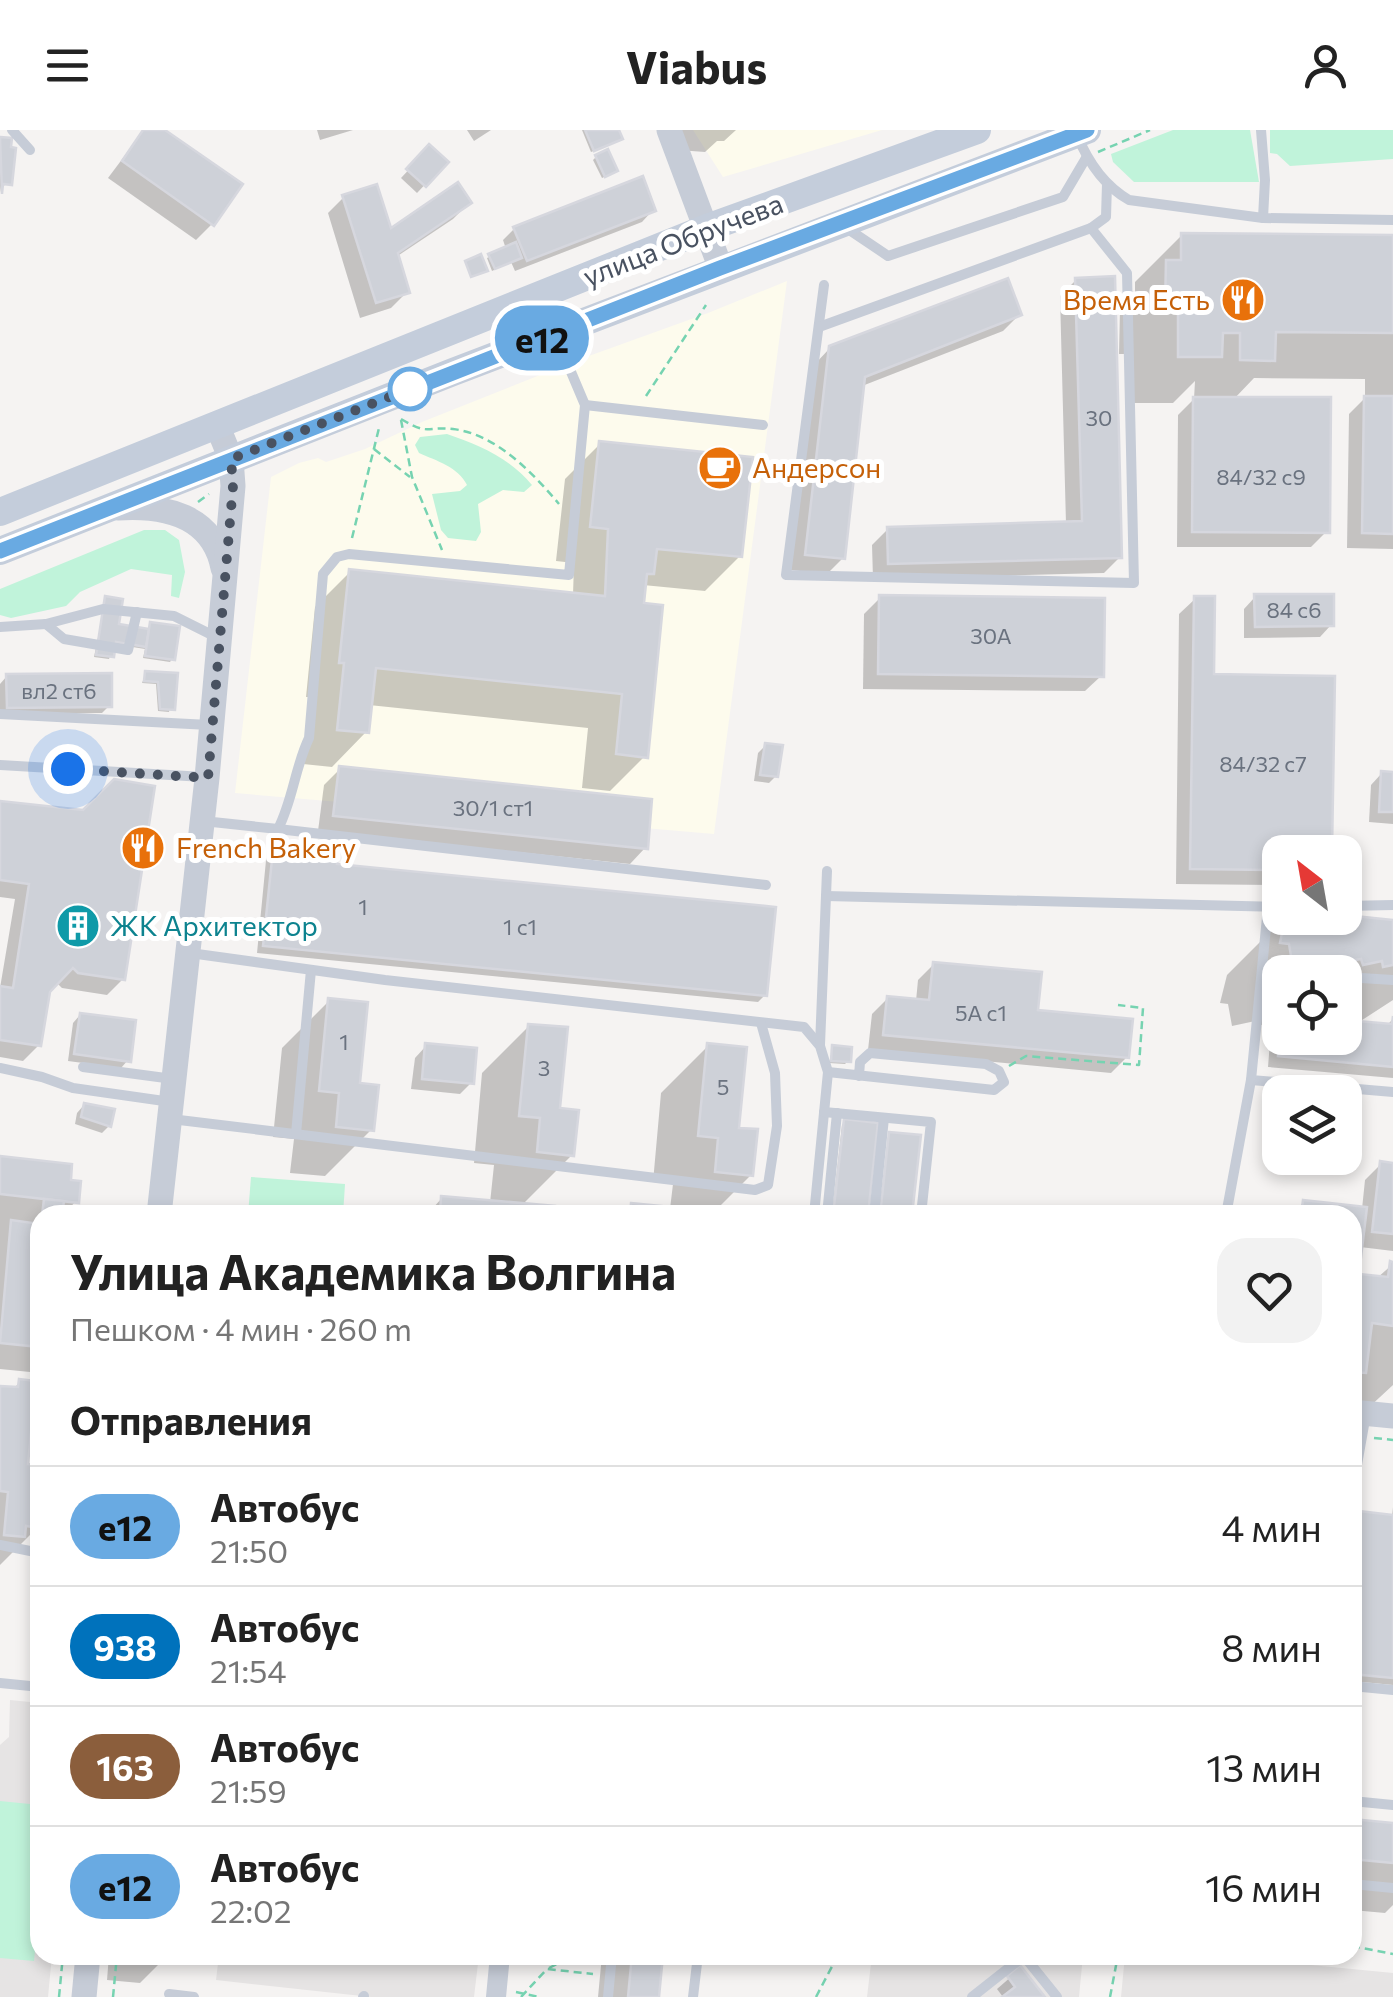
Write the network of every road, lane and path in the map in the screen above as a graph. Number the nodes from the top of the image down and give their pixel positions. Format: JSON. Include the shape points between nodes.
{"nodes":[{"id":1,"x":12,"y":130,"type":"edge"},
{"id":2,"x":669,"y":130,"type":"edge"},
{"id":3,"x":977,"y":130,"type":"edge"},
{"id":4,"x":1150,"y":130,"type":"edge"},
{"id":5,"x":1261,"y":130,"type":"edge"},
{"id":6,"x":1077,"y":138,"type":"edge"},
{"id":7,"x":30,"y":150,"type":"dead end"},
{"id":8,"x":1108,"y":184,"type":"junction"},
{"id":9,"x":1263,"y":218,"type":"junction"},
{"id":10,"x":1393,"y":220,"type":"edge"},
{"id":11,"x":840,"y":223,"type":"junction"},
{"id":12,"x":706,"y":228,"type":"junction"},
{"id":13,"x":1091,"y":228,"type":"junction"},
{"id":14,"x":720,"y":268,"type":"junction"},
{"id":15,"x":824,"y":285,"type":"dead end"},
{"id":16,"x":706,"y":305,"type":"dead end"},
{"id":17,"x":820,"y":327,"type":"junction"},
{"id":18,"x":555,"y":333,"type":"junction"},
{"id":19,"x":585,"y":405,"type":"junction"},
{"id":20,"x":637,"y":410,"type":"junction"},
{"id":21,"x":217,"y":425,"type":"junction"},
{"id":22,"x":763,"y":425,"type":"dead end"},
{"id":23,"x":379,"y":428,"type":"dead end"},
{"id":24,"x":374,"y":449,"type":"junction"},
{"id":25,"x":154,"y":452,"type":"junction"},
{"id":26,"x":231,"y":459,"type":"junction"},
{"id":27,"x":412,"y":478,"type":"junction"},
{"id":28,"x":169,"y":484,"type":"junction"},
{"id":29,"x":104,"y":510,"type":"junction"},
{"id":30,"x":0,"y":512,"type":"edge"},
{"id":31,"x":574,"y":522,"type":"junction"},
{"id":32,"x":0,"y":550,"type":"edge"},
{"id":33,"x":349,"y":554,"type":"junction"},
{"id":34,"x":448,"y":563,"type":"junction"},
{"id":35,"x":225,"y":580,"type":"junction"},
{"id":36,"x":138,"y":612,"type":"junction"},
{"id":37,"x":46,"y":624,"type":"junction"},
{"id":38,"x":0,"y":628,"type":"edge"},
{"id":39,"x":220,"y":639,"type":"junction"},
{"id":40,"x":0,"y":714,"type":"edge"},
{"id":41,"x":212,"y":726,"type":"junction"},
{"id":42,"x":0,"y":765,"type":"edge"},
{"id":43,"x":208,"y":778,"type":"junction"},
{"id":44,"x":203,"y":821,"type":"junction"},
{"id":45,"x":278,"y":829,"type":"junction"},
{"id":46,"x":827,"y":871,"type":"dead end"},
{"id":47,"x":766,"y":885,"type":"dead end"},
{"id":48,"x":826,"y":896,"type":"junction"},
{"id":49,"x":1393,"y":905,"type":"edge"},
{"id":50,"x":1362,"y":906,"type":"edge"},
{"id":51,"x":1262,"y":907,"type":"edge"},
{"id":52,"x":188,"y":953,"type":"junction"},
{"id":53,"x":311,"y":970,"type":"junction"},
{"id":54,"x":1262,"y":972,"type":"edge"},
{"id":55,"x":1362,"y":978,"type":"edge"},
{"id":56,"x":1393,"y":980,"type":"edge"},
{"id":57,"x":1118,"y":1005,"type":"dead end"},
{"id":58,"x":761,"y":1023,"type":"junction"},
{"id":59,"x":820,"y":1046,"type":"junction"},
{"id":60,"x":83,"y":1067,"type":"dead end"},
{"id":61,"x":0,"y":1068,"type":"edge"},
{"id":62,"x":999,"y":1071,"type":"junction"},
{"id":63,"x":828,"y":1072,"type":"junction"},
{"id":64,"x":859,"y":1076,"type":"junction"},
{"id":65,"x":1252,"y":1080,"type":"junction"},
{"id":66,"x":1393,"y":1092,"type":"edge"},
{"id":67,"x":172,"y":1100,"type":"junction"},
{"id":68,"x":824,"y":1112,"type":"junction"},
{"id":69,"x":837,"y":1113,"type":"junction"},
{"id":70,"x":884,"y":1118,"type":"junction"},
{"id":71,"x":296,"y":1134,"type":"junction"},
{"id":72,"x":160,"y":1205,"type":"edge"},
{"id":73,"x":815,"y":1205,"type":"edge"},
{"id":74,"x":827,"y":1205,"type":"edge"},
{"id":75,"x":875,"y":1205,"type":"edge"},
{"id":76,"x":922,"y":1205,"type":"edge"},
{"id":77,"x":1228,"y":1205,"type":"edge"},
{"id":78,"x":1362,"y":1412,"type":"edge"},
{"id":79,"x":1393,"y":1416,"type":"edge"},
{"id":80,"x":0,"y":1546,"type":"edge"},
{"id":81,"x":30,"y":1551,"type":"edge"},
{"id":82,"x":0,"y":1683,"type":"edge"},
{"id":83,"x":30,"y":1686,"type":"edge"},
{"id":84,"x":1362,"y":1687,"type":"edge"},
{"id":85,"x":1393,"y":1690,"type":"edge"},
{"id":86,"x":1362,"y":1802,"type":"edge"},
{"id":87,"x":1393,"y":1806,"type":"edge"},
{"id":88,"x":1362,"y":1885,"type":"edge"},
{"id":89,"x":1393,"y":1888,"type":"edge"},
{"id":90,"x":1362,"y":1948,"type":"edge"},
{"id":91,"x":1393,"y":1954,"type":"edge"},
{"id":92,"x":62,"y":1965,"type":"edge"},
{"id":93,"x":87,"y":1965,"type":"edge"},
{"id":94,"x":116,"y":1965,"type":"edge"},
{"id":95,"x":499,"y":1965,"type":"edge"},
{"id":96,"x":553,"y":1965,"type":"edge"},
{"id":97,"x":611,"y":1965,"type":"edge"},
{"id":98,"x":697,"y":1965,"type":"edge"},
{"id":99,"x":833,"y":1965,"type":"edge"},
{"id":100,"x":1012,"y":1965,"type":"edge"},
{"id":101,"x":1032,"y":1965,"type":"edge"},
{"id":102,"x":1116,"y":1965,"type":"edge"},
{"id":103,"x":547,"y":1968,"type":"junction"},
{"id":104,"x":610,"y":1976,"type":"junction"},
{"id":105,"x":169,"y":1994,"type":"dead end"},
{"id":106,"x":522,"y":1996,"type":"edge"},
{"id":107,"x":59,"y":1997,"type":"edge"},
{"id":108,"x":84,"y":1997,"type":"edge"},
{"id":109,"x":112,"y":1997,"type":"edge"},
{"id":110,"x":194,"y":1997,"type":"edge"},
{"id":111,"x":496,"y":1997,"type":"edge"},
{"id":112,"x":539,"y":1997,"type":"edge"},
{"id":113,"x":608,"y":1997,"type":"edge"},
{"id":114,"x":693,"y":1997,"type":"edge"},
{"id":115,"x":816,"y":1997,"type":"edge"},
{"id":116,"x":972,"y":1997,"type":"edge"},
{"id":117,"x":1058,"y":1997,"type":"edge"},
{"id":118,"x":1110,"y":1997,"type":"edge"}],
"edges":[{"from":1,"to":7,"type":"lane"},
{"from":2,"to":12,"type":"street"},
{"from":3,"to":12,"type":"main road","name":"улица Обручева"},
{"from":4,"to":6,"type":"path"},
{"from":5,"to":9,"type":"lane"},
{"from":6,"to":8,"type":"lane"},
{"from":6,"to":11,"type":"main road","name":"улица Обручева"},
{"from":6,"to":11,"type":"lane","via":[[1064,197],[888,256]]},
{"from":8,"to":9,"type":"lane","via":[[1148,205]]},
{"from":8,"to":13,"type":"lane","via":[[1106,218]]},
{"from":9,"to":10,"type":"lane"},
{"from":11,"to":14,"type":"main road","name":"улица Обручева"},
{"from":12,"to":14,"type":"street"},
{"from":12,"to":21,"type":"main road","name":"улица Обручева"},
{"from":13,"to":17,"type":"lane"},
{"from":13,"to":17,"type":"lane","via":[[1127,272],[1134,582],[786,575]]},
{"from":14,"to":18,"type":"main road","name":"улица Обручева"},
{"from":15,"to":17,"type":"lane"},
{"from":16,"to":20,"type":"path"},
{"from":18,"to":19,"type":"lane"},
{"from":18,"to":26,"type":"main road","name":"улица Обручева"},
{"from":19,"to":20,"type":"lane"},
{"from":19,"to":31,"type":"lane"},
{"from":20,"to":22,"type":"lane"},
{"from":21,"to":25,"type":"main road","name":"улица Обручева"},
{"from":21,"to":26,"type":"street"},
{"from":23,"to":24,"type":"path"},
{"from":24,"to":27,"type":"path"},
{"from":24,"to":33,"type":"path"},
{"from":25,"to":28,"type":"street","via":[[175,460]]},
{"from":25,"to":30,"type":"main road","name":"улица Обручева"},
{"from":26,"to":28,"type":"main road","name":"улица Обручева"},
{"from":26,"to":35,"type":"street"},
{"from":27,"to":31,"type":"path","via":[[401,419],[422,431],[450,428],[496,445]]},
{"from":27,"to":34,"type":"path"},
{"from":28,"to":29,"type":"main road","name":"улица Обручева"},
{"from":29,"to":32,"type":"main road","name":"улица Обручева"},
{"from":29,"to":35,"type":"street","via":[[159,508],[190,518],[216,546]]},
{"from":31,"to":34,"type":"lane","via":[[569,575]]},
{"from":33,"to":34,"type":"lane"},
{"from":33,"to":45,"type":"lane","via":[[337,556],[323,574],[309,738]]},
{"from":35,"to":39,"type":"street"},
{"from":36,"to":37,"type":"lane","via":[[103,609]]},
{"from":36,"to":37,"type":"lane","via":[[128,650],[64,639]]},
{"from":36,"to":39,"type":"lane","via":[[184,619]]},
{"from":37,"to":38,"type":"lane"},
{"from":39,"to":41,"type":"street"},
{"from":40,"to":41,"type":"lane"},
{"from":41,"to":43,"type":"street"},
{"from":42,"to":43,"type":"lane"},
{"from":43,"to":44,"type":"street"},
{"from":44,"to":45,"type":"lane"},
{"from":44,"to":52,"type":"street"},
{"from":45,"to":47,"type":"lane"},
{"from":46,"to":48,"type":"lane"},
{"from":48,"to":51,"type":"lane"},
{"from":48,"to":59,"type":"lane"},
{"from":49,"to":50,"type":"lane"},
{"from":52,"to":53,"type":"lane"},
{"from":52,"to":67,"type":"street"},
{"from":53,"to":58,"type":"lane"},
{"from":53,"to":71,"type":"lane"},
{"from":54,"to":65,"type":"lane"},
{"from":55,"to":56,"type":"lane"},
{"from":57,"to":62,"type":"path","via":[[1144,1008],[1139,1065],[1026,1056]]},
{"from":58,"to":59,"type":"lane","via":[[804,1027]]},
{"from":58,"to":71,"type":"lane","via":[[775,1073],[777,1126],[768,1185],[755,1190]]},
{"from":59,"to":63,"type":"lane"},
{"from":60,"to":67,"type":"lane"},
{"from":61,"to":67,"type":"lane","via":[[73,1088]]},
{"from":62,"to":64,"type":"lane","via":[[986,1064],[870,1052]]},
{"from":62,"to":64,"type":"lane","via":[[1004,1082],[994,1090]]},
{"from":63,"to":64,"type":"lane"},
{"from":63,"to":68,"type":"lane"},
{"from":65,"to":66,"type":"lane"},
{"from":65,"to":77,"type":"lane"},
{"from":67,"to":71,"type":"lane"},
{"from":67,"to":72,"type":"street"},
{"from":68,"to":69,"type":"lane"},
{"from":68,"to":73,"type":"lane"},
{"from":69,"to":70,"type":"lane"},
{"from":69,"to":74,"type":"lane"},
{"from":70,"to":75,"type":"lane"},
{"from":70,"to":76,"type":"lane","via":[[931,1122]]},
{"from":78,"to":79,"type":"street"},
{"from":80,"to":81,"type":"lane"},
{"from":82,"to":83,"type":"lane"},
{"from":84,"to":85,"type":"lane"},
{"from":86,"to":87,"type":"lane"},
{"from":88,"to":89,"type":"lane"},
{"from":90,"to":91,"type":"path"},
{"from":92,"to":107,"type":"path"},
{"from":93,"to":108,"type":"street"},
{"from":94,"to":109,"type":"path"},
{"from":95,"to":111,"type":"street"},
{"from":96,"to":103,"type":"path"},
{"from":97,"to":104,"type":"lane"},
{"from":98,"to":114,"type":"lane"},
{"from":99,"to":115,"type":"path"},
{"from":100,"to":116,"type":"lane"},
{"from":101,"to":117,"type":"lane"},
{"from":102,"to":118,"type":"path"},
{"from":103,"to":104,"type":"path"},
{"from":103,"to":106,"type":"path"},
{"from":104,"to":113,"type":"lane"},
{"from":105,"to":110,"type":"lane"},
{"from":106,"to":112,"type":"path"}]}
